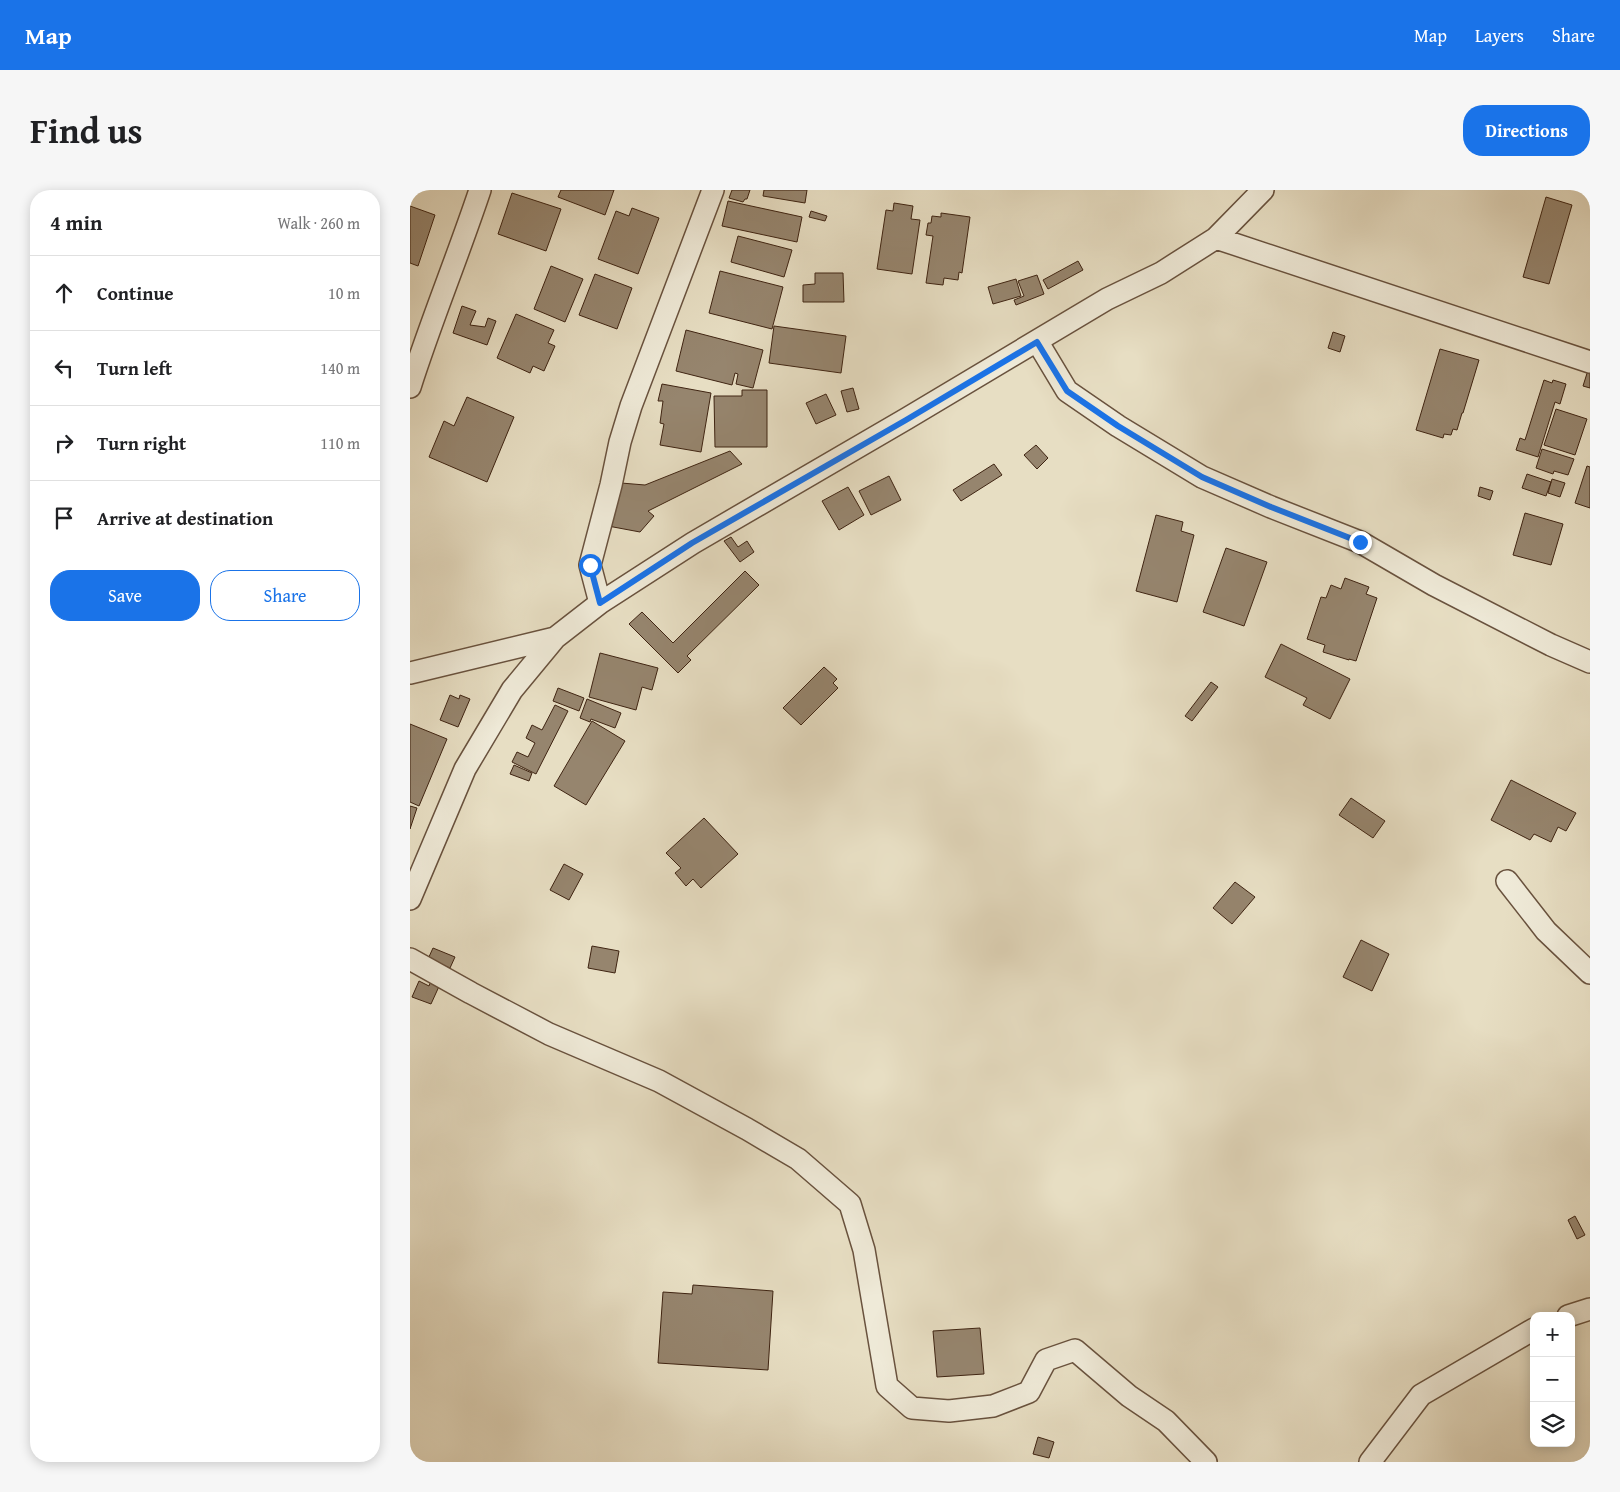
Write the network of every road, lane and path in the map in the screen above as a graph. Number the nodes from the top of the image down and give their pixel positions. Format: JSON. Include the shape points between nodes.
{"nodes":[{"id":1,"x":480,"y":190,"type":"edge"},
{"id":2,"x":713,"y":190,"type":"edge"},
{"id":3,"x":1263,"y":190,"type":"edge"},
{"id":4,"x":1216,"y":238,"type":"junction"},
{"id":5,"x":1037,"y":342,"type":"junction"},
{"id":6,"x":1590,"y":362,"type":"edge"},
{"id":7,"x":410,"y":387,"type":"edge"},
{"id":8,"x":600,"y":603,"type":"junction"},
{"id":9,"x":555,"y":638,"type":"junction"},
{"id":10,"x":1590,"y":662,"type":"edge"},
{"id":11,"x":410,"y":673,"type":"edge"},
{"id":12,"x":1507,"y":881,"type":"dead end"},
{"id":13,"x":410,"y":899,"type":"edge"},
{"id":14,"x":410,"y":959,"type":"edge"},
{"id":15,"x":1590,"y":973,"type":"edge"},
{"id":16,"x":1590,"y":1310,"type":"edge"},
{"id":17,"x":1575,"y":1314,"type":"edge"},
{"id":18,"x":1530,"y":1331,"type":"edge"},
{"id":19,"x":1206,"y":1462,"type":"edge"},
{"id":20,"x":1370,"y":1462,"type":"edge"}],
"edges":[{"from":1,"to":7,"type":"street"},
{"from":2,"to":8,"type":"street","via":[[620,442],[590,565]]},
{"from":3,"to":4,"type":"street"},
{"from":4,"to":5,"type":"street","via":[[1161,273],[1108,299]]},
{"from":4,"to":6,"type":"street"},
{"from":5,"to":8,"type":"street","via":[[692,543]]},
{"from":5,"to":10,"type":"street","via":[[1067,391],[1202,477],[1360,542],[1434,585]]},
{"from":8,"to":9,"type":"street"},
{"from":9,"to":11,"type":"street"},
{"from":9,"to":13,"type":"street","via":[[512,690],[464,769]]},
{"from":12,"to":15,"type":"street","via":[[1546,931]]},
{"from":14,"to":19,"type":"street","via":[[549,1034],[659,1081],[747,1129],[798,1159],[850,1204],[864,1250],[887,1386],[912,1408],[949,1411],[993,1406],[1029,1392],[1046,1360],[1075,1350],[1128,1396],[1166,1421]]},
{"from":16,"to":17,"type":"street"},
{"from":18,"to":20,"type":"street","via":[[1422,1395]]}]}
